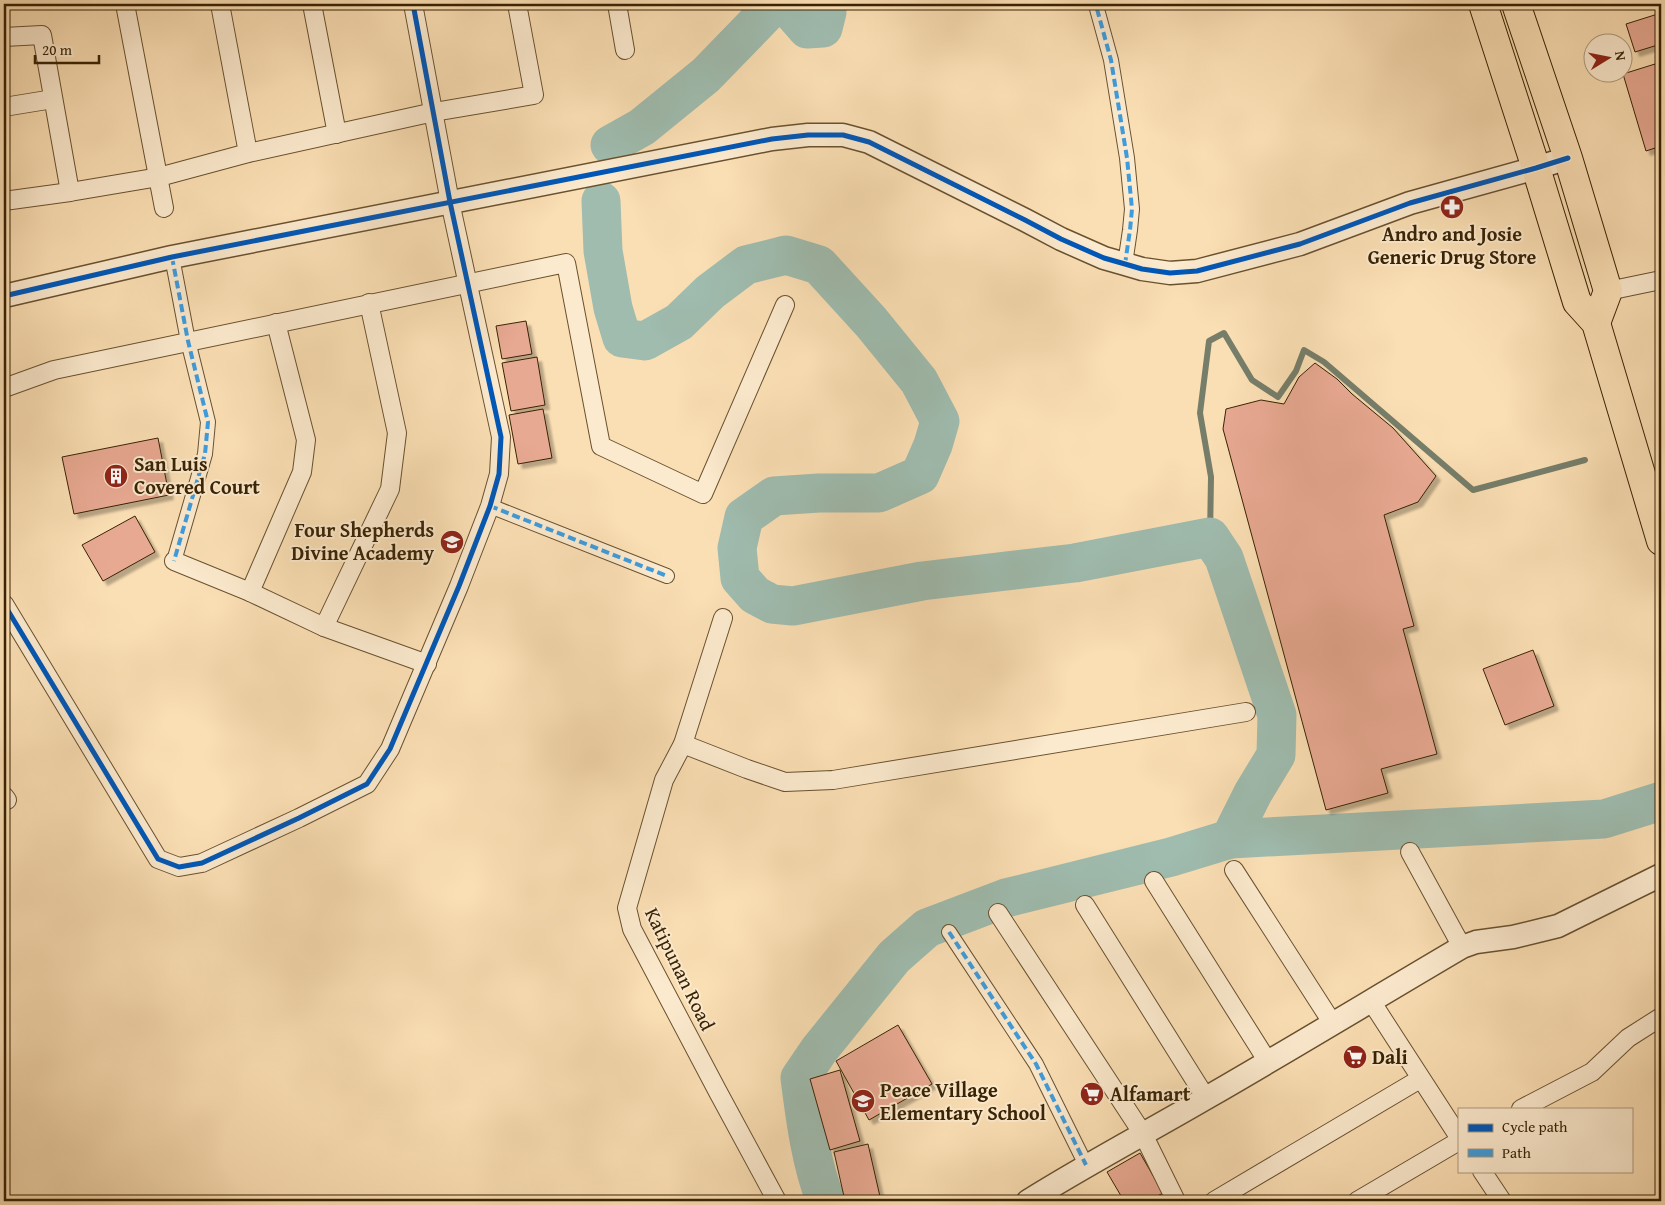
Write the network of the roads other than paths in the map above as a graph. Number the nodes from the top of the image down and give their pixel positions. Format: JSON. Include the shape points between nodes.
{"nodes":[{"id":1,"x":126,"y":4,"type":"edge"},
{"id":2,"x":220,"y":4,"type":"edge"},
{"id":3,"x":312,"y":4,"type":"edge"},
{"id":4,"x":413,"y":4,"type":"edge"},
{"id":5,"x":517,"y":4,"type":"edge"},
{"id":6,"x":617,"y":4,"type":"edge"},
{"id":7,"x":1483,"y":4,"type":"edge"},
{"id":8,"x":1516,"y":4,"type":"edge"},
{"id":9,"x":1097,"y":9,"type":"dead end"},
{"id":10,"x":4,"y":37,"type":"edge"},
{"id":11,"x":625,"y":50,"type":"dead end"},
{"id":12,"x":53,"y":99,"type":"junction"},
{"id":13,"x":4,"y":108,"type":"edge"},
{"id":14,"x":434,"y":112,"type":"junction"},
{"id":15,"x":336,"y":134,"type":"junction"},
{"id":16,"x":248,"y":153,"type":"junction"},
{"id":17,"x":1568,"y":158,"type":"junction"},
{"id":18,"x":1536,"y":168,"type":"junction"},
{"id":19,"x":159,"y":176,"type":"junction"},
{"id":20,"x":70,"y":192,"type":"junction"},
{"id":21,"x":4,"y":200,"type":"edge"},
{"id":22,"x":450,"y":202,"type":"junction"},
{"id":23,"x":164,"y":208,"type":"dead end"},
{"id":24,"x":172,"y":257,"type":"junction"},
{"id":25,"x":1125,"y":264,"type":"junction"},
{"id":26,"x":1661,"y":280,"type":"edge"},
{"id":27,"x":468,"y":283,"type":"junction"},
{"id":28,"x":1608,"y":291,"type":"junction"},
{"id":29,"x":4,"y":296,"type":"edge"},
{"id":30,"x":369,"y":304,"type":"junction"},
{"id":31,"x":785,"y":305,"type":"dead end"},
{"id":32,"x":276,"y":323,"type":"junction"},
{"id":33,"x":1596,"y":323,"type":"junction"},
{"id":34,"x":188,"y":341,"type":"junction"},
{"id":35,"x":4,"y":388,"type":"edge"},
{"id":36,"x":490,"y":506,"type":"junction"},
{"id":37,"x":1661,"y":541,"type":"edge"},
{"id":38,"x":174,"y":561,"type":"joint"},
{"id":39,"x":667,"y":576,"type":"dead end"},
{"id":40,"x":250,"y":592,"type":"junction"},
{"id":41,"x":4,"y":604,"type":"edge"},
{"id":42,"x":723,"y":618,"type":"dead end"},
{"id":43,"x":324,"y":627,"type":"junction"},
{"id":44,"x":427,"y":664,"type":"junction"},
{"id":45,"x":1246,"y":712,"type":"dead end"},
{"id":46,"x":683,"y":744,"type":"junction"},
{"id":47,"x":1410,"y":852,"type":"dead end"},
{"id":48,"x":1234,"y":870,"type":"dead end"},
{"id":49,"x":1661,"y":875,"type":"edge"},
{"id":50,"x":1154,"y":880,"type":"dead end"},
{"id":51,"x":1085,"y":905,"type":"dead end"},
{"id":52,"x":998,"y":913,"type":"dead end"},
{"id":53,"x":949,"y":932,"type":"dead end"},
{"id":54,"x":1462,"y":947,"type":"junction"},
{"id":55,"x":1370,"y":1001,"type":"junction"},
{"id":56,"x":1661,"y":1017,"type":"edge"},
{"id":57,"x":1333,"y":1024,"type":"junction"},
{"id":58,"x":1268,"y":1062,"type":"junction"},
{"id":59,"x":1420,"y":1079,"type":"junction"},
{"id":60,"x":1206,"y":1098,"type":"junction"},
{"id":61,"x":1523,"y":1108,"type":"edge"},
{"id":62,"x":1143,"y":1134,"type":"junction"},
{"id":63,"x":1458,"y":1136,"type":"edge"},
{"id":64,"x":1458,"y":1142,"type":"edge"},
{"id":65,"x":1086,"y":1165,"type":"junction"},
{"id":66,"x":1483,"y":1172,"type":"edge"},
{"id":67,"x":777,"y":1201,"type":"edge"},
{"id":68,"x":1028,"y":1201,"type":"edge"},
{"id":69,"x":1176,"y":1201,"type":"edge"},
{"id":70,"x":1214,"y":1201,"type":"edge"},
{"id":71,"x":1357,"y":1201,"type":"edge"},
{"id":72,"x":1502,"y":1201,"type":"edge"}],
"edges":[{"from":1,"to":19,"type":"street"},
{"from":2,"to":16,"type":"street"},
{"from":3,"to":15,"type":"street"},
{"from":4,"to":14,"type":"street"},
{"from":5,"to":14,"type":"street","via":[[534,95]]},
{"from":6,"to":11,"type":"street"},
{"from":7,"to":18,"type":"main road"},
{"from":8,"to":17,"type":"main road"},
{"from":9,"to":25,"type":"street","via":[[1111,60],[1129,174],[1132,209]]},
{"from":10,"to":12,"type":"street","via":[[42,35]]},
{"from":12,"to":13,"type":"street"},
{"from":12,"to":20,"type":"street"},
{"from":14,"to":15,"type":"street"},
{"from":14,"to":22,"type":"street"},
{"from":15,"to":16,"type":"street"},
{"from":16,"to":19,"type":"street"},
{"from":17,"to":18,"type":"street"},
{"from":17,"to":28,"type":"main road"},
{"from":18,"to":25,"type":"street","via":[[1410,203],[1300,244],[1197,271],[1170,273]]},
{"from":18,"to":33,"type":"main road","via":[[1576,302]]},
{"from":19,"to":20,"type":"street"},
{"from":19,"to":23,"type":"street"},
{"from":20,"to":21,"type":"street"},
{"from":22,"to":24,"type":"street"},
{"from":22,"to":25,"type":"street","via":[[772,139],[842,135],[869,142],[1061,239]]},
{"from":22,"to":27,"type":"street"},
{"from":24,"to":29,"type":"street"},
{"from":24,"to":34,"type":"street"},
{"from":26,"to":28,"type":"street"},
{"from":27,"to":30,"type":"street"},
{"from":27,"to":31,"type":"street","via":[[566,263],[601,446],[702,494]]},
{"from":27,"to":36,"type":"street","via":[[501,437],[499,474]]},
{"from":28,"to":33,"type":"main road"},
{"from":30,"to":32,"type":"street"},
{"from":30,"to":43,"type":"street","via":[[397,433],[390,489]]},
{"from":32,"to":34,"type":"street"},
{"from":32,"to":40,"type":"street","via":[[306,440],[302,472]]},
{"from":33,"to":37,"type":"main road"},
{"from":34,"to":35,"type":"street","via":[[54,370]]},
{"from":34,"to":38,"type":"street","via":[[208,422],[206,454]]},
{"from":36,"to":39,"type":"street"},
{"from":36,"to":44,"type":"street"},
{"from":38,"to":40,"type":"street"},
{"from":40,"to":43,"type":"street"},
{"from":41,"to":44,"type":"street","via":[[158,858],[179,867],[202,863],[366,784],[390,749]]},
{"from":42,"to":46,"type":"street","name":"Katipunan Road"},
{"from":43,"to":44,"type":"street"},
{"from":45,"to":46,"type":"street","via":[[833,780],[785,782]]},
{"from":46,"to":67,"type":"street","name":"Katipunan Road","via":[[664,780],[626,908],[632,929]]},
{"from":47,"to":54,"type":"street"},
{"from":48,"to":57,"type":"street"},
{"from":49,"to":54,"type":"street","via":[[1558,926]]},
{"from":50,"to":58,"type":"street"},
{"from":51,"to":60,"type":"street"},
{"from":52,"to":62,"type":"street"},
{"from":53,"to":65,"type":"street","via":[[1036,1064]]},
{"from":54,"to":55,"type":"street"},
{"from":55,"to":57,"type":"street"},
{"from":55,"to":59,"type":"street"},
{"from":56,"to":61,"type":"street","via":[[1628,1038],[1592,1072]]},
{"from":57,"to":58,"type":"street"},
{"from":58,"to":60,"type":"street"},
{"from":59,"to":63,"type":"street"},
{"from":59,"to":70,"type":"street"},
{"from":60,"to":62,"type":"street"},
{"from":62,"to":65,"type":"street"},
{"from":62,"to":69,"type":"street"},
{"from":64,"to":71,"type":"street"},
{"from":65,"to":68,"type":"street"},
{"from":66,"to":72,"type":"street"}]}
